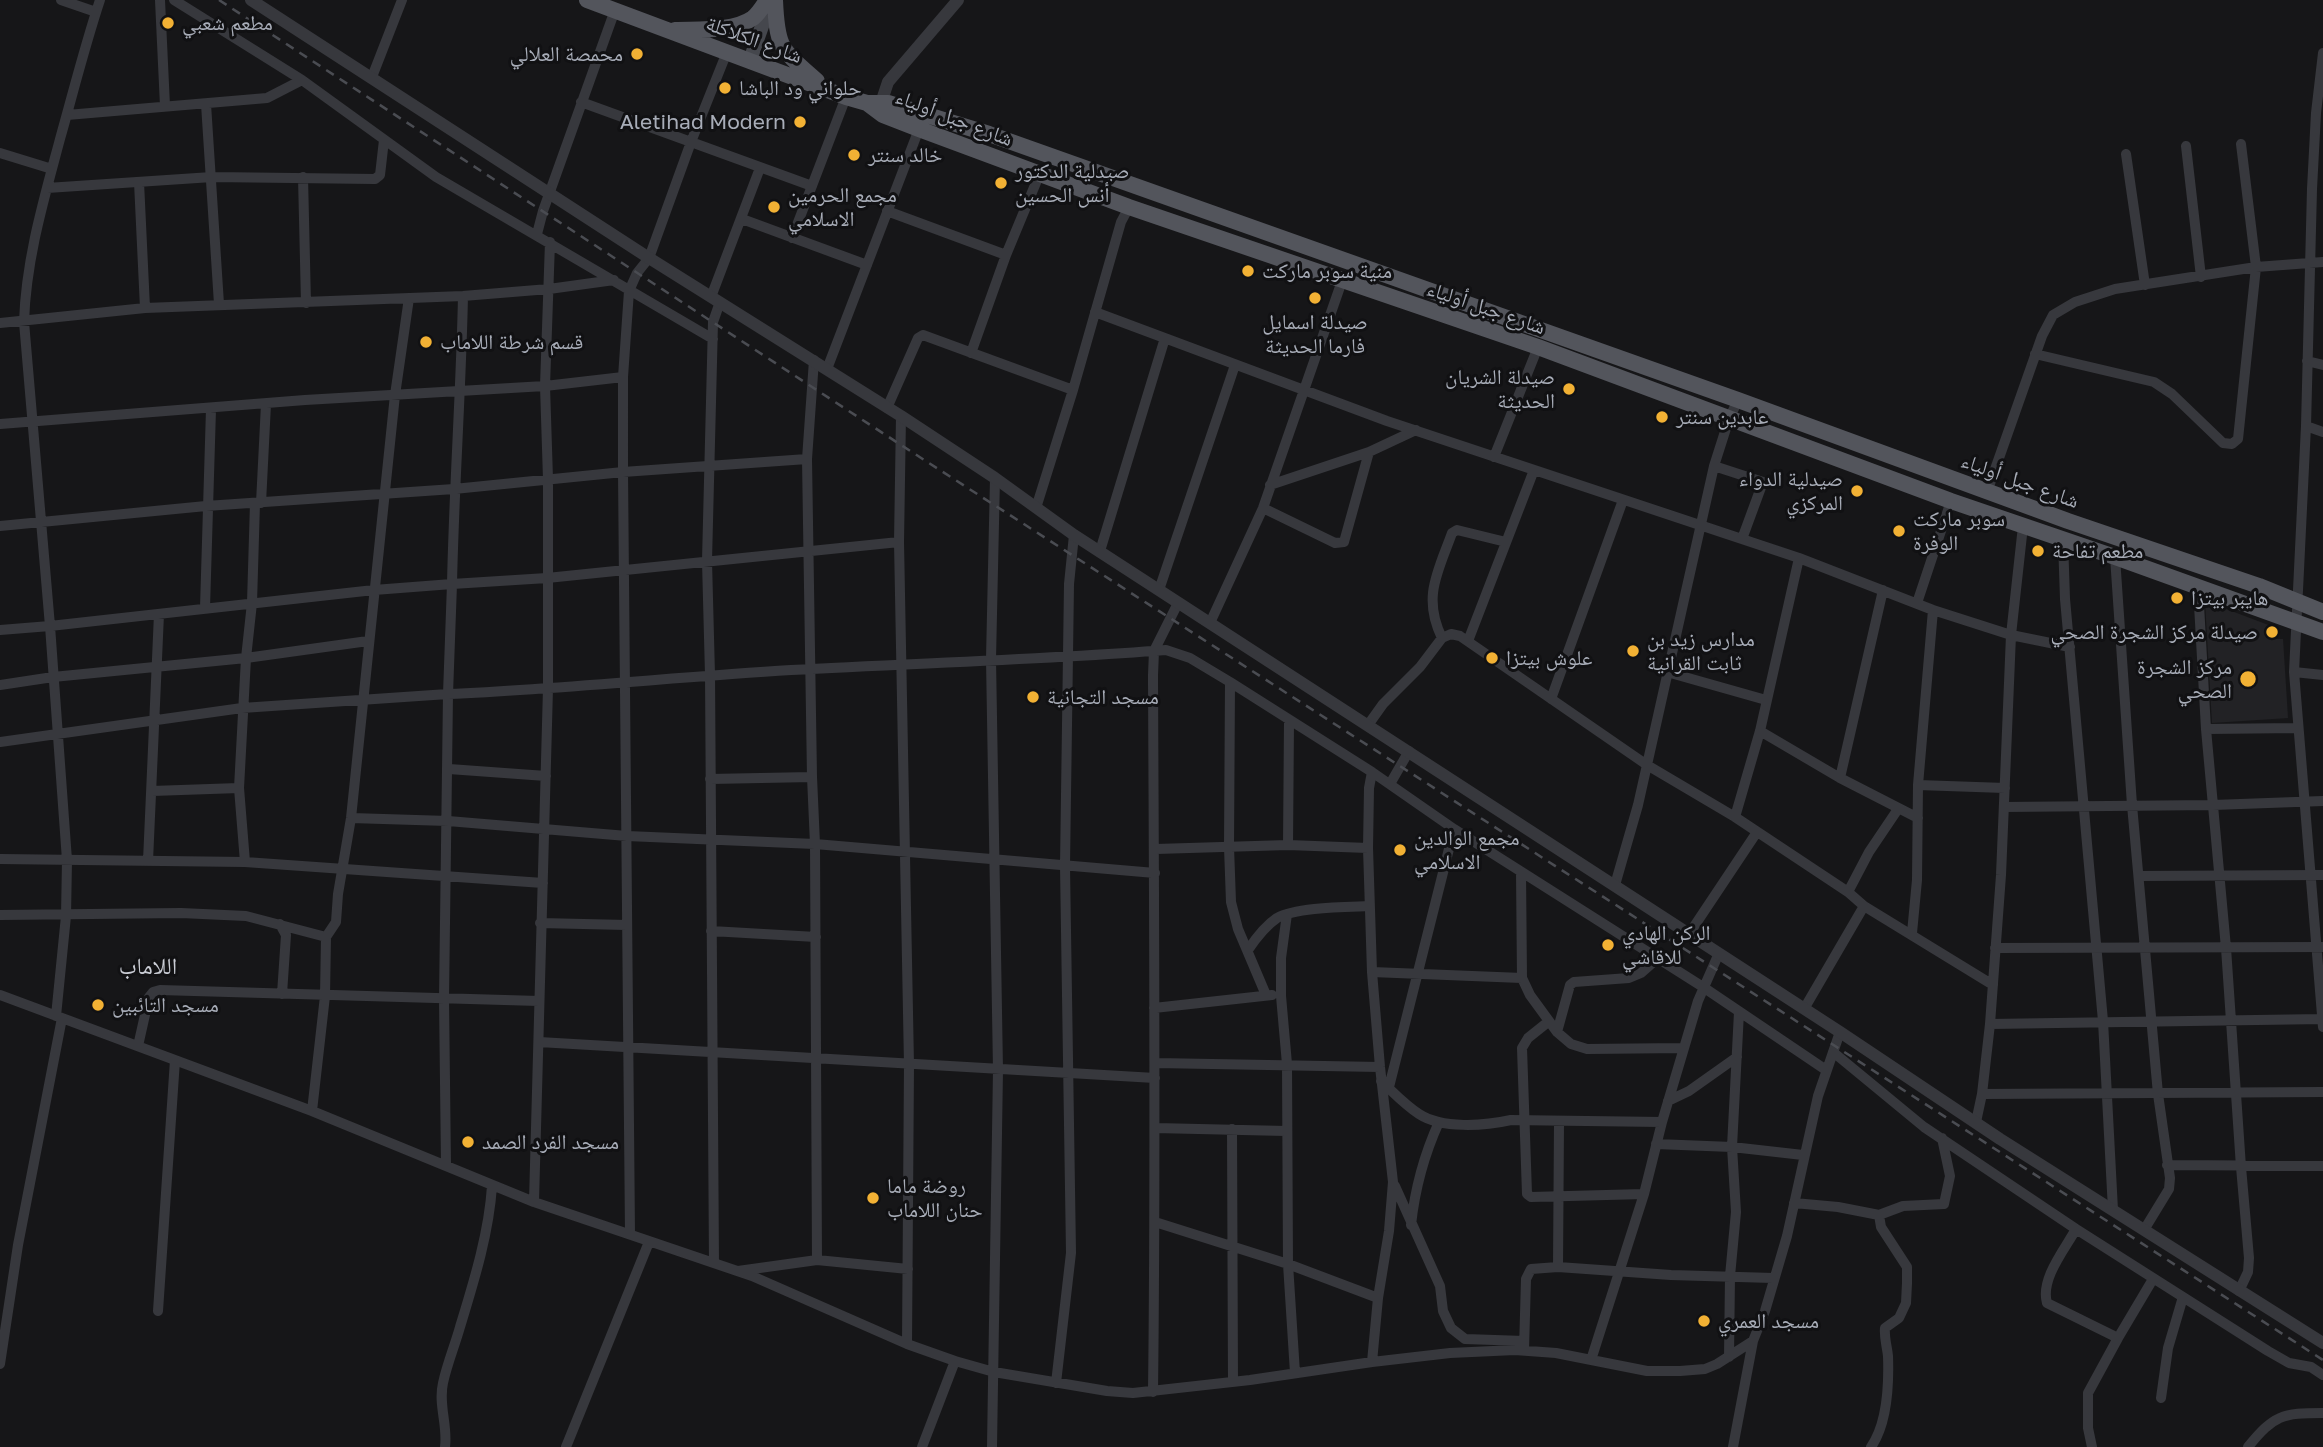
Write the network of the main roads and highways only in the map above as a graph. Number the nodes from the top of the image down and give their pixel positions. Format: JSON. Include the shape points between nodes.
{"nodes":[{"id":1,"x":587,"y":0,"type":"edge"},
{"id":2,"x":771,"y":0,"type":"edge"},
{"id":3,"x":667,"y":31,"type":"junction"},
{"id":4,"x":750,"y":60,"type":"junction"},
{"id":5,"x":824,"y":87,"type":"junction"},
{"id":6,"x":875,"y":105,"type":"junction"},
{"id":7,"x":2323,"y":612,"type":"edge"},
{"id":8,"x":2323,"y":632,"type":"edge"}],
"edges":[{"from":1,"to":3,"type":"main road","name":"شارع الكلاكلة"},
{"from":2,"to":3,"type":"main road","via":[[745,22]]},
{"from":2,"to":4,"type":"main road"},
{"from":2,"to":5,"type":"main road","via":[[785,53]]},
{"from":3,"to":4,"type":"main road","name":"شارع الكلاكلة"},
{"from":4,"to":5,"type":"main road","name":"شارع الكلاكلة"},
{"from":5,"to":6,"type":"main road","name":"شارع الكلاكلة"},
{"from":6,"to":7,"type":"main road","name":"شارع جبل أولياء","via":[[989,134]]},
{"from":6,"to":8,"type":"main road","name":"شارع جبل أولياء","via":[[919,129],[1129,207],[1538,347],[1951,501]]}]}
